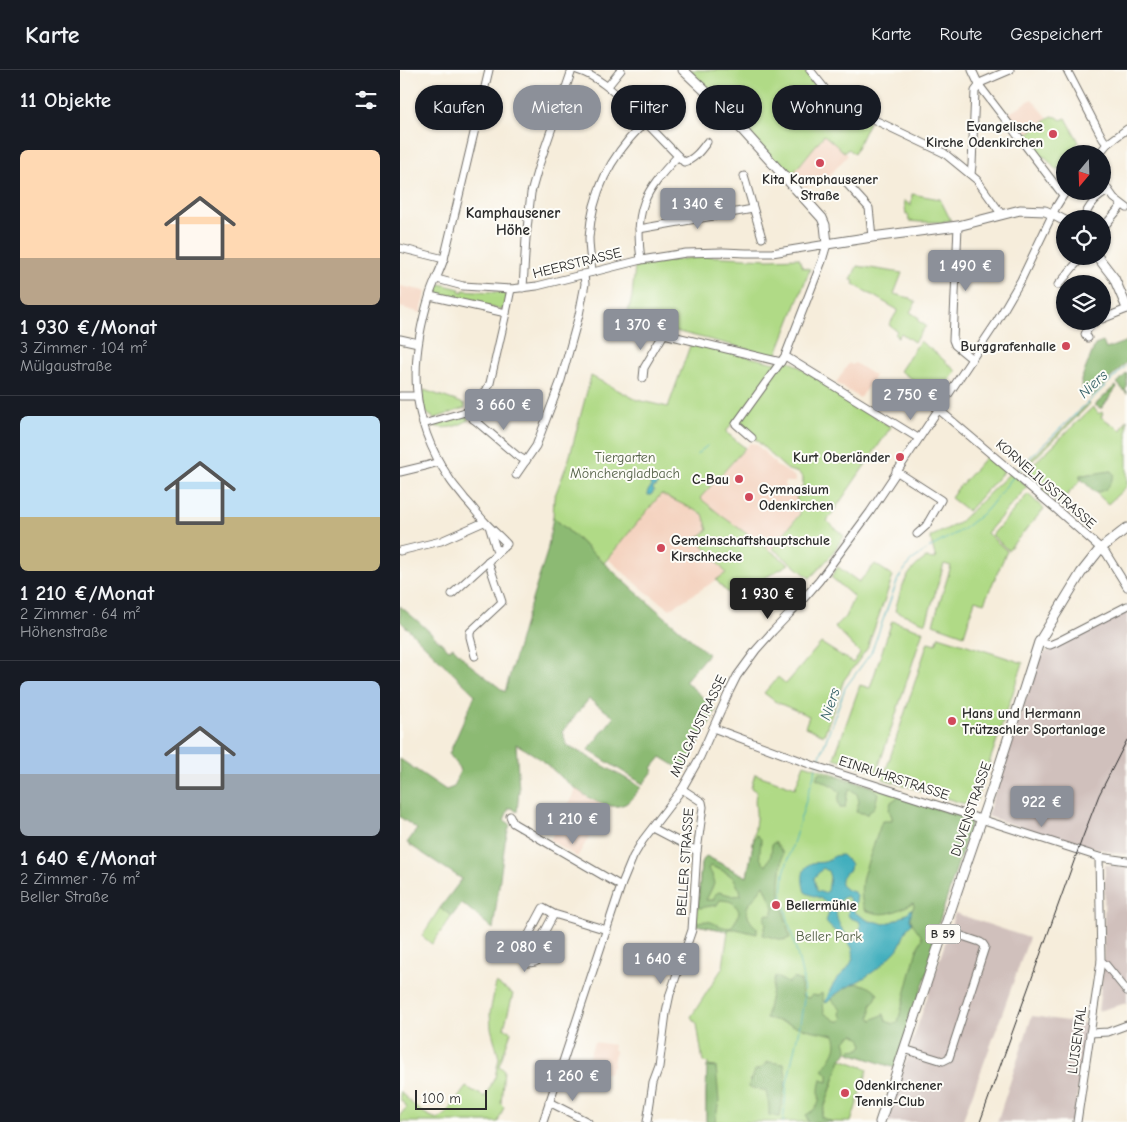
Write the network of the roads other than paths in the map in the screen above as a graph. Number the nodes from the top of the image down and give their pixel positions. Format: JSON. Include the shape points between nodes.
{"nodes":[{"id":1,"x":489,"y":70,"type":"edge"},
{"id":2,"x":572,"y":70,"type":"edge"},
{"id":3,"x":577,"y":70,"type":"edge"},
{"id":4,"x":621,"y":70,"type":"edge"},
{"id":5,"x":683,"y":70,"type":"edge"},
{"id":6,"x":810,"y":70,"type":"edge"},
{"id":7,"x":972,"y":70,"type":"edge"},
{"id":8,"x":1010,"y":70,"type":"edge"},
{"id":9,"x":1067,"y":70,"type":"edge"},
{"id":10,"x":978,"y":85,"type":"junction"},
{"id":11,"x":608,"y":86,"type":"junction"},
{"id":12,"x":611,"y":89,"type":"edge"},
{"id":13,"x":1127,"y":129,"type":"edge"},
{"id":14,"x":639,"y":130,"type":"edge"},
{"id":15,"x":654,"y":130,"type":"edge"},
{"id":16,"x":707,"y":142,"type":"dead end"},
{"id":17,"x":1107,"y":144,"type":"joint"},
{"id":18,"x":678,"y":156,"type":"junction"},
{"id":19,"x":971,"y":174,"type":"junction"},
{"id":20,"x":744,"y":176,"type":"dead end"},
{"id":21,"x":1056,"y":182,"type":"edge"},
{"id":22,"x":848,"y":186,"type":"dead end"},
{"id":23,"x":1111,"y":194,"type":"edge"},
{"id":24,"x":1061,"y":200,"type":"edge"},
{"id":25,"x":1125,"y":207,"type":"edge"},
{"id":26,"x":753,"y":209,"type":"junction"},
{"id":27,"x":1052,"y":214,"type":"junction"},
{"id":28,"x":1002,"y":215,"type":"junction"},
{"id":29,"x":1056,"y":216,"type":"edge"},
{"id":30,"x":1111,"y":220,"type":"edge"},
{"id":31,"x":958,"y":226,"type":"junction"},
{"id":32,"x":639,"y":228,"type":"junction"},
{"id":33,"x":872,"y":237,"type":"junction"},
{"id":34,"x":762,"y":238,"type":"dead end"},
{"id":35,"x":827,"y":244,"type":"junction"},
{"id":36,"x":400,"y":248,"type":"edge"},
{"id":37,"x":808,"y":248,"type":"junction"},
{"id":38,"x":444,"y":259,"type":"junction"},
{"id":39,"x":641,"y":260,"type":"junction"},
{"id":40,"x":822,"y":261,"type":"junction"},
{"id":41,"x":1075,"y":265,"type":"edge"},
{"id":42,"x":1104,"y":265,"type":"edge"},
{"id":43,"x":592,"y":272,"type":"junction"},
{"id":44,"x":584,"y":274,"type":"junction"},
{"id":45,"x":1067,"y":275,"type":"edge"},
{"id":46,"x":437,"y":280,"type":"junction"},
{"id":47,"x":523,"y":288,"type":"junction"},
{"id":48,"x":511,"y":290,"type":"junction"},
{"id":49,"x":430,"y":296,"type":"junction"},
{"id":50,"x":1127,"y":309,"type":"edge"},
{"id":51,"x":506,"y":313,"type":"junction"},
{"id":52,"x":1111,"y":315,"type":"edge"},
{"id":53,"x":1088,"y":330,"type":"edge"},
{"id":54,"x":1088,"y":338,"type":"dead end"},
{"id":55,"x":400,"y":339,"type":"edge"},
{"id":56,"x":418,"y":343,"type":"junction"},
{"id":57,"x":783,"y":359,"type":"junction"},
{"id":58,"x":972,"y":359,"type":"junction"},
{"id":59,"x":643,"y":378,"type":"dead end"},
{"id":60,"x":400,"y":396,"type":"edge"},
{"id":61,"x":417,"y":396,"type":"junction"},
{"id":62,"x":938,"y":409,"type":"junction"},
{"id":63,"x":469,"y":411,"type":"junction"},
{"id":64,"x":423,"y":424,"type":"junction"},
{"id":65,"x":752,"y":438,"type":"dead end"},
{"id":66,"x":918,"y":438,"type":"junction"},
{"id":67,"x":526,"y":461,"type":"junction"},
{"id":68,"x":439,"y":462,"type":"junction"},
{"id":69,"x":896,"y":471,"type":"junction"},
{"id":70,"x":400,"y":472,"type":"edge"},
{"id":71,"x":516,"y":475,"type":"dead end"},
{"id":72,"x":487,"y":524,"type":"junction"},
{"id":73,"x":1127,"y":528,"type":"edge"},
{"id":74,"x":917,"y":534,"type":"dead end"},
{"id":75,"x":1100,"y":549,"type":"junction"},
{"id":76,"x":400,"y":551,"type":"edge"},
{"id":77,"x":497,"y":552,"type":"junction"},
{"id":78,"x":488,"y":561,"type":"junction"},
{"id":79,"x":1127,"y":587,"type":"edge"},
{"id":80,"x":452,"y":594,"type":"dead end"},
{"id":81,"x":1127,"y":606,"type":"edge"},
{"id":82,"x":1040,"y":642,"type":"junction"},
{"id":83,"x":475,"y":656,"type":"dead end"},
{"id":84,"x":713,"y":728,"type":"junction"},
{"id":85,"x":682,"y":789,"type":"junction"},
{"id":86,"x":510,"y":816,"type":"dead end"},
{"id":87,"x":981,"y":820,"type":"junction"},
{"id":88,"x":653,"y":828,"type":"junction"},
{"id":89,"x":697,"y":851,"type":"junction"},
{"id":90,"x":1099,"y":857,"type":"junction"},
{"id":91,"x":1127,"y":861,"type":"edge"},
{"id":92,"x":621,"y":886,"type":"junction"},
{"id":93,"x":554,"y":914,"type":"junction"},
{"id":94,"x":607,"y":930,"type":"junction"},
{"id":95,"x":944,"y":930,"type":"junction"},
{"id":96,"x":1101,"y":961,"type":"junction"},
{"id":97,"x":1127,"y":990,"type":"edge"},
{"id":98,"x":1127,"y":1025,"type":"edge"},
{"id":99,"x":1090,"y":1033,"type":"junction"},
{"id":100,"x":904,"y":1049,"type":"junction"},
{"id":101,"x":549,"y":1102,"type":"junction"},
{"id":102,"x":543,"y":1122,"type":"edge"},
{"id":103,"x":588,"y":1122,"type":"edge"},
{"id":104,"x":647,"y":1122,"type":"edge"},
{"id":105,"x":880,"y":1122,"type":"edge"},
{"id":106,"x":1077,"y":1122,"type":"edge"}],
"edges":[{"from":1,"to":38,"type":"street"},
{"from":2,"to":47,"type":"street","via":[[531,193]]},
{"from":3,"to":11,"type":"street"},
{"from":4,"to":11,"type":"street"},
{"from":5,"to":35,"type":"main road","via":[[822,218]]},
{"from":6,"to":19,"type":"street","via":[[839,103],[936,148]]},
{"from":7,"to":10,"type":"street"},
{"from":8,"to":10,"type":"street"},
{"from":9,"to":17,"type":"street"},
{"from":10,"to":19,"type":"street","via":[[975,91]]},
{"from":10,"to":21,"type":"street"},
{"from":11,"to":12,"type":"street"},
{"from":13,"to":17,"type":"street"},
{"from":14,"to":43,"type":"street","via":[[619,151],[597,194],[589,239]]},
{"from":15,"to":18,"type":"street"},
{"from":16,"to":18,"type":"street","via":[[688,162]]},
{"from":18,"to":32,"type":"street","via":[[657,178],[647,195]]},
{"from":19,"to":28,"type":"street"},
{"from":20,"to":26,"type":"street"},
{"from":22,"to":33,"type":"street","via":[[869,208]]},
{"from":23,"to":25,"type":"street"},
{"from":24,"to":27,"type":"street","name":"MÜLGAUSTRASSE"},
{"from":25,"to":30,"type":"street"},
{"from":26,"to":32,"type":"street"},
{"from":26,"to":34,"type":"street"},
{"from":27,"to":28,"type":"main road","via":[[1020,210]]},
{"from":27,"to":29,"type":"main road"},
{"from":27,"to":58,"type":"street","name":"MÜLGAUSTRASSE","via":[[1022,280]]},
{"from":28,"to":31,"type":"main road"},
{"from":31,"to":33,"type":"main road"},
{"from":31,"to":58,"type":"street","via":[[953,340]]},
{"from":32,"to":39,"type":"street"},
{"from":33,"to":35,"type":"main road"},
{"from":35,"to":37,"type":"street","name":"HEERSTRASSE"},
{"from":35,"to":40,"type":"street"},
{"from":36,"to":38,"type":"street"},
{"from":37,"to":39,"type":"street","name":"HEERSTRASSE","via":[[772,253],[686,253]]},
{"from":37,"to":40,"type":"street","via":[[814,250]]},
{"from":38,"to":46,"type":"street"},
{"from":39,"to":43,"type":"street","name":"HEERSTRASSE"},
{"from":40,"to":57,"type":"street"},
{"from":41,"to":45,"type":"street"},
{"from":42,"to":50,"type":"main road","via":[[1114,278]]},
{"from":43,"to":44,"type":"street","name":"HEERSTRASSE"},
{"from":44,"to":47,"type":"street","name":"HEERSTRASSE"},
{"from":44,"to":67,"type":"street","via":[[579,315],[561,380],[541,435]]},
{"from":46,"to":48,"type":"street","name":"HEERSTRASSE"},
{"from":46,"to":49,"type":"street"},
{"from":47,"to":48,"type":"street","name":"HEERSTRASSE"},
{"from":48,"to":51,"type":"street"},
{"from":49,"to":51,"type":"street"},
{"from":49,"to":56,"type":"street"},
{"from":50,"to":52,"type":"street"},
{"from":51,"to":63,"type":"street","via":[[490,383]]},
{"from":53,"to":54,"type":"street"},
{"from":55,"to":56,"type":"street"},
{"from":56,"to":61,"type":"street"},
{"from":57,"to":59,"type":"street","via":[[664,334],[644,368]]},
{"from":57,"to":65,"type":"street","via":[[736,424]]},
{"from":57,"to":66,"type":"street"},
{"from":58,"to":62,"type":"street","name":"MÜLGAUSTRASSE"},
{"from":60,"to":61,"type":"street"},
{"from":61,"to":64,"type":"street"},
{"from":62,"to":66,"type":"street","name":"MÜLGAUSTRASSE"},
{"from":62,"to":75,"type":"street","name":"KORNELIUSSTRASSE"},
{"from":63,"to":64,"type":"street"},
{"from":63,"to":67,"type":"street","via":[[473,419]]},
{"from":64,"to":68,"type":"street"},
{"from":66,"to":69,"type":"street","name":"MÜLGAUSTRASSE"},
{"from":67,"to":71,"type":"street"},
{"from":68,"to":70,"type":"street"},
{"from":68,"to":72,"type":"street"},
{"from":69,"to":74,"type":"street","via":[[941,500],[926,526]]},
{"from":69,"to":84,"type":"street","name":"MÜLGAUSTRASSE","via":[[819,581],[743,667]]},
{"from":72,"to":76,"type":"street"},
{"from":72,"to":77,"type":"street"},
{"from":72,"to":77,"type":"street","via":[[507,544]]},
{"from":73,"to":75,"type":"main road","name":"DUVENSTRASSE","number":"B 59"},
{"from":75,"to":79,"type":"street","name":"KORNELIUSSTRASSE","via":[[1106,553]]},
{"from":75,"to":82,"type":"main road","name":"DUVENSTRASSE","number":"B 59","via":[[1081,572]]},
{"from":77,"to":78,"type":"street"},
{"from":78,"to":80,"type":"street"},
{"from":78,"to":83,"type":"street","via":[[502,602],[470,632]]},
{"from":81,"to":82,"type":"street","via":[[1050,645]]},
{"from":82,"to":87,"type":"main road","name":"DUVENSTRASSE","number":"B 59"},
{"from":84,"to":85,"type":"street","name":"MÜLGAUSTRASSE"},
{"from":84,"to":87,"type":"street","name":"EINRUHRSTRASSE","via":[[812,765]]},
{"from":85,"to":88,"type":"street","name":"MÜLGAUSTRASSE"},
{"from":85,"to":89,"type":"street","name":"BELLER STRASSE","via":[[702,802]]},
{"from":86,"to":92,"type":"street","via":[[513,822]]},
{"from":87,"to":90,"type":"street","name":"EINRUHRSTRASSE"},
{"from":87,"to":95,"type":"main road","name":"DUVENSTRASSE","number":"B 59"},
{"from":88,"to":89,"type":"street"},
{"from":88,"to":92,"type":"street","name":"MÜLGAUSTRASSE","via":[[633,857]]},
{"from":89,"to":104,"type":"street","name":"BELLER STRASSE","via":[[692,930],[670,994],[660,1067],[653,1083]]},
{"from":90,"to":91,"type":"street","name":"EINRUHRSTRASSE"},
{"from":90,"to":96,"type":"street","name":"LUISENTAL"},
{"from":92,"to":94,"type":"street","name":"MÜLGAUSTRASSE"},
{"from":93,"to":93,"type":"street","via":[[543,908],[528,936],[529,963],[539,960],[538,944]]},
{"from":93,"to":94,"type":"street"},
{"from":94,"to":101,"type":"street","name":"MÜLGAUSTRASSE"},
{"from":95,"to":100,"type":"main road","name":"DUVENSTRASSE","number":"B 59"},
{"from":95,"to":100,"type":"street","via":[[980,942],[985,947],[949,1058],[942,1061]]},
{"from":96,"to":97,"type":"street"},
{"from":96,"to":99,"type":"street","name":"LUISENTAL"},
{"from":98,"to":99,"type":"street","via":[[1108,1032]]},
{"from":99,"to":106,"type":"street","name":"LUISENTAL"},
{"from":100,"to":105,"type":"main road","name":"DUVENSTRASSE","number":"B 59"},
{"from":101,"to":102,"type":"street","name":"MÜLGAUSTRASSE"},
{"from":101,"to":103,"type":"street"}]}
